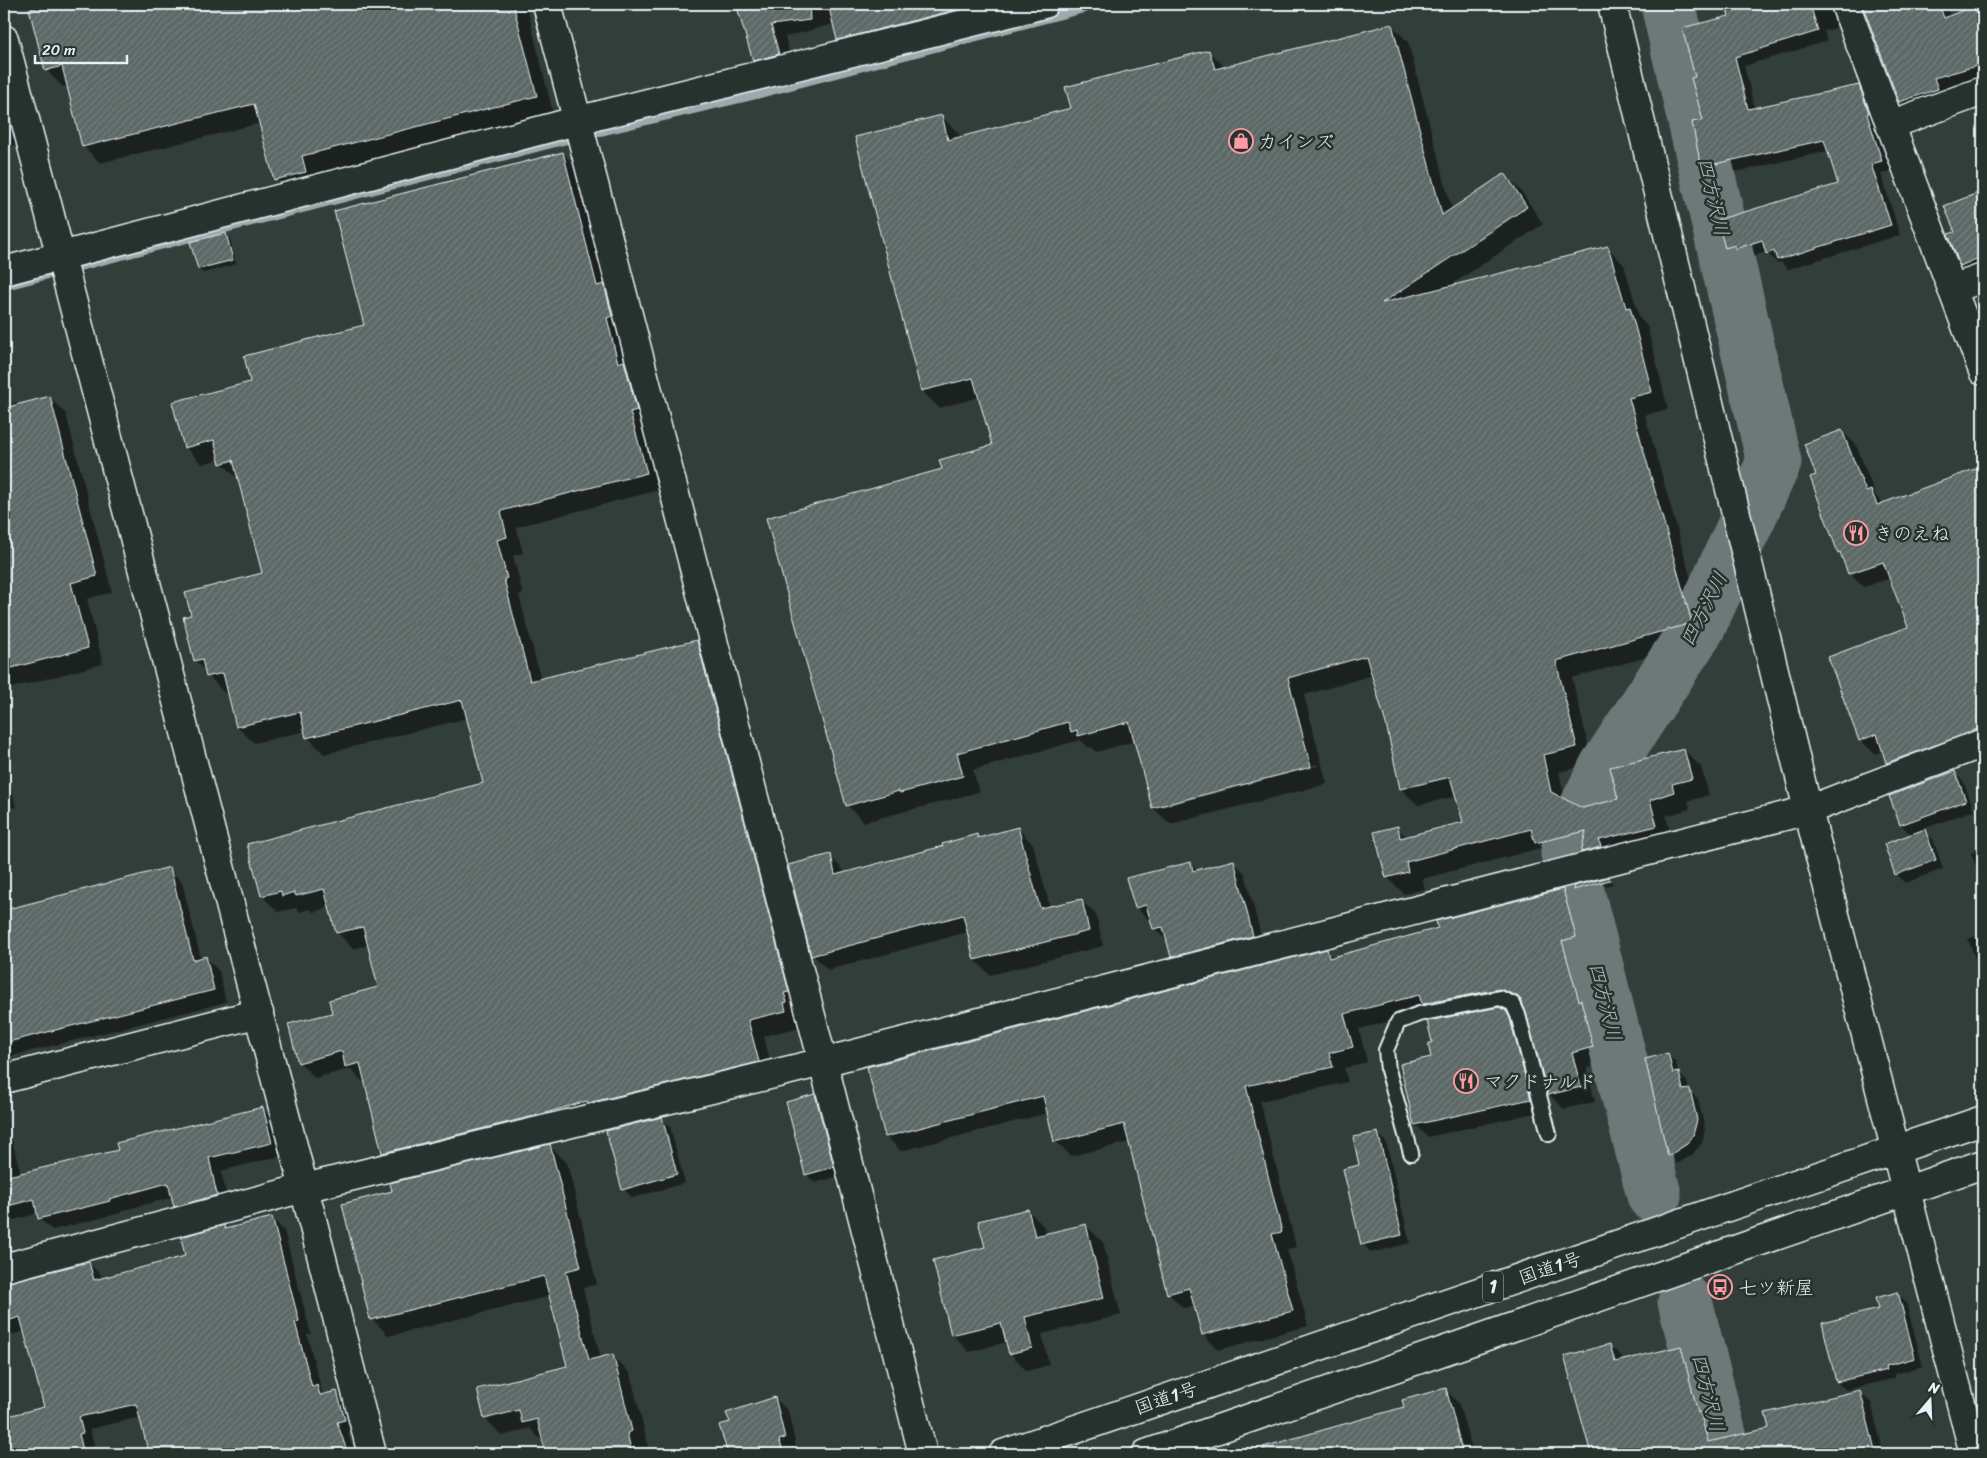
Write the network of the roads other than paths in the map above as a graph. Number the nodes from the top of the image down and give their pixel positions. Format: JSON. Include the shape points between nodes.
{"nodes":[{"id":1,"x":547,"y":4,"type":"edge"},
{"id":2,"x":1044,"y":4,"type":"edge"},
{"id":3,"x":1612,"y":4,"type":"edge"},
{"id":4,"x":1845,"y":4,"type":"edge"},
{"id":5,"x":4,"y":39,"type":"edge"},
{"id":6,"x":1983,"y":91,"type":"edge"},
{"id":7,"x":576,"y":121,"type":"junction"},
{"id":8,"x":1890,"y":125,"type":"junction"},
{"id":9,"x":60,"y":256,"type":"junction"},
{"id":10,"x":4,"y":271,"type":"edge"},
{"id":11,"x":1983,"y":278,"type":"edge"},
{"id":12,"x":1952,"y":289,"type":"junction"},
{"id":13,"x":1983,"y":371,"type":"edge"},
{"id":14,"x":1983,"y":743,"type":"edge"},
{"id":15,"x":1808,"y":810,"type":"junction"},
{"id":16,"x":258,"y":1013,"type":"junction"},
{"id":17,"x":823,"y":1062,"type":"junction"},
{"id":18,"x":4,"y":1079,"type":"edge"},
{"id":19,"x":1983,"y":1120,"type":"edge"},
{"id":20,"x":1550,"y":1134,"type":"dead end"},
{"id":21,"x":1894,"y":1150,"type":"junction"},
{"id":22,"x":1411,"y":1152,"type":"dead end"},
{"id":23,"x":1983,"y":1164,"type":"edge"},
{"id":24,"x":304,"y":1188,"type":"junction"},
{"id":25,"x":1906,"y":1189,"type":"junction"},
{"id":26,"x":4,"y":1268,"type":"edge"},
{"id":27,"x":372,"y":1454,"type":"edge"},
{"id":28,"x":923,"y":1454,"type":"edge"},
{"id":29,"x":1003,"y":1454,"type":"edge"},
{"id":30,"x":1146,"y":1454,"type":"edge"},
{"id":31,"x":1974,"y":1454,"type":"edge"}],
"edges":[{"from":1,"to":7,"type":"main road"},
{"from":2,"to":7,"type":"main road"},
{"from":3,"to":15,"type":"main road"},
{"from":4,"to":8,"type":"main road"},
{"from":5,"to":9,"type":"main road"},
{"from":6,"to":8,"type":"main road"},
{"from":7,"to":9,"type":"main road"},
{"from":7,"to":17,"type":"main road"},
{"from":8,"to":12,"type":"main road"},
{"from":9,"to":10,"type":"main road"},
{"from":9,"to":16,"type":"main road"},
{"from":11,"to":12,"type":"main road"},
{"from":12,"to":13,"type":"main road"},
{"from":14,"to":15,"type":"main road"},
{"from":15,"to":17,"type":"main road"},
{"from":15,"to":21,"type":"main road"},
{"from":16,"to":18,"type":"main road"},
{"from":16,"to":24,"type":"main road"},
{"from":17,"to":24,"type":"main road"},
{"from":17,"to":28,"type":"main road"},
{"from":19,"to":21,"type":"main road","name":"国道1号","number":"1"},
{"from":20,"to":22,"type":"lane","via":[[1518,1015],[1513,1004],[1500,998],[1419,1014],[1398,1022],[1386,1050],[1388,1070]]},
{"from":21,"to":25,"type":"main road"},
{"from":21,"to":29,"type":"main road","name":"国道1号","number":"1"},
{"from":23,"to":25,"type":"main road","number":"1"},
{"from":24,"to":26,"type":"main road"},
{"from":24,"to":27,"type":"main road"},
{"from":25,"to":30,"type":"main road","number":"1"},
{"from":25,"to":31,"type":"main road"}]}
